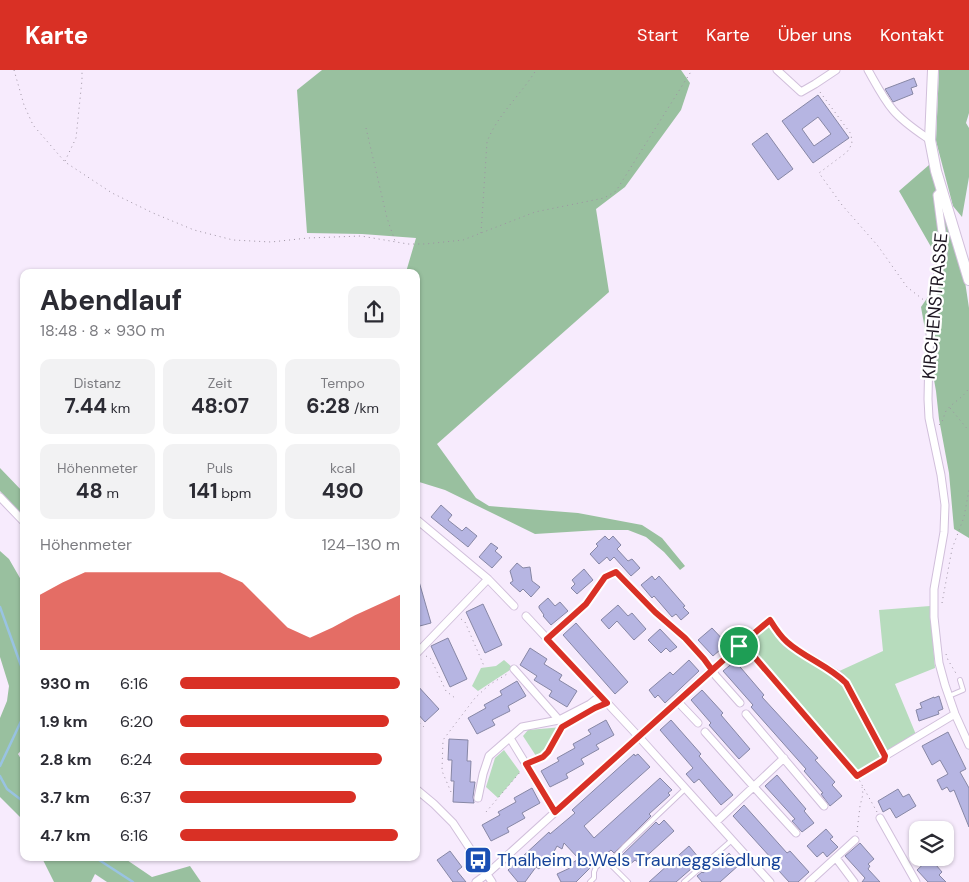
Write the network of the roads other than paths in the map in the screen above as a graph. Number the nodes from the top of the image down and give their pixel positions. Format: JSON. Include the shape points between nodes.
{"nodes":[{"id":1,"x":777,"y":70,"type":"edge"},
{"id":2,"x":836,"y":70,"type":"edge"},
{"id":3,"x":868,"y":70,"type":"edge"},
{"id":4,"x":933,"y":70,"type":"edge"},
{"id":5,"x":930,"y":140,"type":"junction"},
{"id":6,"x":942,"y":190,"type":"junction"},
{"id":7,"x":969,"y":280,"type":"edge"},
{"id":8,"x":0,"y":497,"type":"edge"},
{"id":9,"x":20,"y":518,"type":"edge"},
{"id":10,"x":420,"y":522,"type":"edge"},
{"id":11,"x":488,"y":579,"type":"junction"},
{"id":12,"x":514,"y":606,"type":"dead end"},
{"id":13,"x":526,"y":616,"type":"dead end"},
{"id":14,"x":547,"y":639,"type":"junction"},
{"id":15,"x":420,"y":651,"type":"edge"},
{"id":16,"x":514,"y":670,"type":"road end"},
{"id":17,"x":712,"y":670,"type":"junction"},
{"id":18,"x":960,"y":680,"type":"road end"},
{"id":19,"x":600,"y":696,"type":"junction"},
{"id":20,"x":949,"y":696,"type":"junction"},
{"id":21,"x":678,"y":702,"type":"junction"},
{"id":22,"x":740,"y":703,"type":"dead end"},
{"id":23,"x":746,"y":714,"type":"dead end"},
{"id":24,"x":955,"y":714,"type":"junction"},
{"id":25,"x":698,"y":723,"type":"dead end"},
{"id":26,"x":561,"y":724,"type":"junction"},
{"id":27,"x":705,"y":732,"type":"dead end"},
{"id":28,"x":639,"y":737,"type":"junction"},
{"id":29,"x":510,"y":738,"type":"junction"},
{"id":30,"x":969,"y":745,"type":"edge"},
{"id":31,"x":784,"y":758,"type":"junction"},
{"id":32,"x":754,"y":787,"type":"junction"},
{"id":33,"x":686,"y":788,"type":"junction"},
{"id":34,"x":420,"y":792,"type":"edge"},
{"id":35,"x":478,"y":798,"type":"dead end"},
{"id":36,"x":824,"y":806,"type":"dead end"},
{"id":37,"x":555,"y":812,"type":"junction"},
{"id":38,"x":880,"y":818,"type":"road end"},
{"id":39,"x":716,"y":822,"type":"junction"},
{"id":40,"x":796,"y":833,"type":"dead end"},
{"id":41,"x":732,"y":840,"type":"junction"},
{"id":42,"x":855,"y":840,"type":"road end"},
{"id":43,"x":836,"y":858,"type":"junction"},
{"id":44,"x":609,"y":863,"type":"junction"},
{"id":45,"x":487,"y":874,"type":"junction"},
{"id":46,"x":476,"y":882,"type":"edge"},
{"id":47,"x":492,"y":882,"type":"edge"},
{"id":48,"x":590,"y":882,"type":"edge"},
{"id":49,"x":628,"y":882,"type":"edge"},
{"id":50,"x":684,"y":882,"type":"edge"},
{"id":51,"x":770,"y":882,"type":"edge"},
{"id":52,"x":809,"y":882,"type":"edge"},
{"id":53,"x":854,"y":882,"type":"edge"},
{"id":54,"x":916,"y":882,"type":"edge"}],
"edges":[{"from":1,"to":2,"type":"street","via":[[801,92]]},
{"from":3,"to":5,"type":"street","via":[[894,111]]},
{"from":4,"to":5,"type":"street"},
{"from":5,"to":6,"type":"street"},
{"from":6,"to":7,"type":"street"},
{"from":6,"to":20,"type":"street","name":"KIRCHENSTRASSE","via":[[937,195],[943,240],[932,304],[928,399],[945,505],[944,532],[934,589],[934,617],[939,663]]},
{"from":8,"to":9,"type":"street"},
{"from":10,"to":11,"type":"street"},
{"from":11,"to":12,"type":"street"},
{"from":11,"to":15,"type":"street"},
{"from":13,"to":14,"type":"street"},
{"from":14,"to":17,"type":"street","via":[[586,604],[605,577],[616,572],[685,638]]},
{"from":14,"to":19,"type":"street"},
{"from":16,"to":26,"type":"street"},
{"from":17,"to":21,"type":"street"},
{"from":17,"to":22,"type":"street"},
{"from":17,"to":24,"type":"street","via":[[770,620],[788,644],[846,683],[885,756]]},
{"from":18,"to":20,"type":"lane","via":[[963,690]]},
{"from":19,"to":26,"type":"street"},
{"from":19,"to":28,"type":"street"},
{"from":20,"to":24,"type":"street","name":"KIRCHENSTRASSE"},
{"from":21,"to":25,"type":"street"},
{"from":21,"to":28,"type":"street"},
{"from":23,"to":31,"type":"street"},
{"from":24,"to":30,"type":"street","name":"KIRCHENSTRASSE"},
{"from":26,"to":29,"type":"street","via":[[522,727]]},
{"from":27,"to":32,"type":"street"},
{"from":28,"to":33,"type":"street"},
{"from":28,"to":37,"type":"street"},
{"from":29,"to":35,"type":"street","via":[[489,756]]},
{"from":29,"to":37,"type":"street"},
{"from":31,"to":32,"type":"street"},
{"from":31,"to":36,"type":"street"},
{"from":32,"to":39,"type":"street"},
{"from":32,"to":40,"type":"street"},
{"from":33,"to":39,"type":"street"},
{"from":33,"to":44,"type":"lane"},
{"from":34,"to":45,"type":"street","via":[[453,823]]},
{"from":37,"to":45,"type":"street"},
{"from":38,"to":54,"type":"street"},
{"from":39,"to":41,"type":"street"},
{"from":41,"to":50,"type":"lane"},
{"from":41,"to":51,"type":"street"},
{"from":42,"to":43,"type":"street"},
{"from":43,"to":52,"type":"street"},
{"from":43,"to":53,"type":"street"},
{"from":44,"to":48,"type":"lane","via":[[596,867]]},
{"from":44,"to":49,"type":"lane"},
{"from":45,"to":46,"type":"street"},
{"from":45,"to":47,"type":"street"}]}
